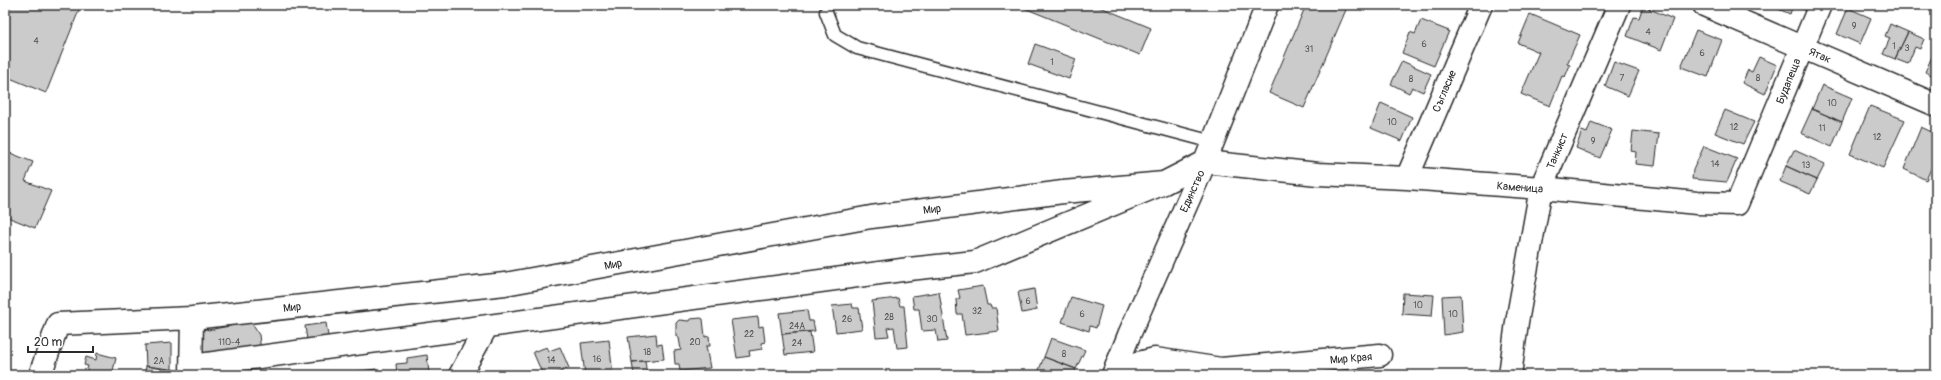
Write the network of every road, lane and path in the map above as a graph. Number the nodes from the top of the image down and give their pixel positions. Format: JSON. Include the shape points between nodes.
{"nodes":[{"id":1,"x":1267,"y":5,"type":"edge"},
{"id":2,"x":1481,"y":5,"type":"edge"},
{"id":3,"x":1618,"y":5,"type":"edge"},
{"id":4,"x":1704,"y":5,"type":"edge"},
{"id":5,"x":1820,"y":5,"type":"edge"},
{"id":6,"x":826,"y":12,"type":"dead end"},
{"id":7,"x":1802,"y":47,"type":"junction"},
{"id":8,"x":1936,"y":105,"type":"edge"},
{"id":9,"x":1776,"y":114,"type":"joint"},
{"id":10,"x":1213,"y":142,"type":"junction"},
{"id":11,"x":1205,"y":162,"type":"junction"},
{"id":12,"x":1407,"y":178,"type":"junction"},
{"id":13,"x":1164,"y":183,"type":"junction"},
{"id":14,"x":1541,"y":188,"type":"junction"},
{"id":15,"x":192,"y":318,"type":"junction"},
{"id":16,"x":487,"y":326,"type":"junction"},
{"id":17,"x":1129,"y":335,"type":"junction"},
{"id":18,"x":1380,"y":355,"type":"dead end"},
{"id":19,"x":1155,"y":359,"type":"junction"},
{"id":20,"x":192,"y":370,"type":"edge"},
{"id":21,"x":40,"y":375,"type":"edge"},
{"id":22,"x":460,"y":375,"type":"edge"},
{"id":23,"x":1114,"y":375,"type":"edge"},
{"id":24,"x":1510,"y":375,"type":"edge"}],
"edges":[{"from":1,"to":10,"type":"street","name":"Единство"},
{"from":2,"to":12,"type":"street","name":"Съгласие"},
{"from":3,"to":14,"type":"street","name":"Танкист"},
{"from":4,"to":7,"type":"street","name":"Ятак"},
{"from":5,"to":7,"type":"street","name":"Будапеща"},
{"from":6,"to":10,"type":"lane","via":[[835,35],[856,48]]},
{"from":7,"to":8,"type":"street","name":"Ятак"},
{"from":7,"to":9,"type":"street","name":"Будапеща"},
{"from":9,"to":14,"type":"street","name":"Каменица","via":[[1737,204],[1698,203]]},
{"from":10,"to":11,"type":"street","name":"Единство"},
{"from":11,"to":12,"type":"street","name":"Каменица","via":[[1318,174]]},
{"from":11,"to":13,"type":"street","name":"Мир"},
{"from":11,"to":17,"type":"street","name":"Единство"},
{"from":12,"to":14,"type":"street","name":"Каменица"},
{"from":13,"to":15,"type":"street","name":"Мир","via":[[1063,192],[871,216],[505,284]]},
{"from":13,"to":16,"type":"street","name":"Мир","via":[[975,262]]},
{"from":14,"to":24,"type":"street","name":"Танкист"},
{"from":15,"to":20,"type":"street"},
{"from":15,"to":21,"type":"street","name":"Мир","via":[[58,324]]},
{"from":16,"to":20,"type":"street","name":"Мир"},
{"from":16,"to":22,"type":"street"},
{"from":17,"to":19,"type":"street","name":"Мир Края","via":[[1140,349]]},
{"from":17,"to":23,"type":"street","name":"Единство"},
{"from":18,"to":19,"type":"street","name":"Мир Края","via":[[1221,369]]},
{"from":19,"to":23,"type":"street","name":"Мир Края","via":[[1135,364]]}]}
